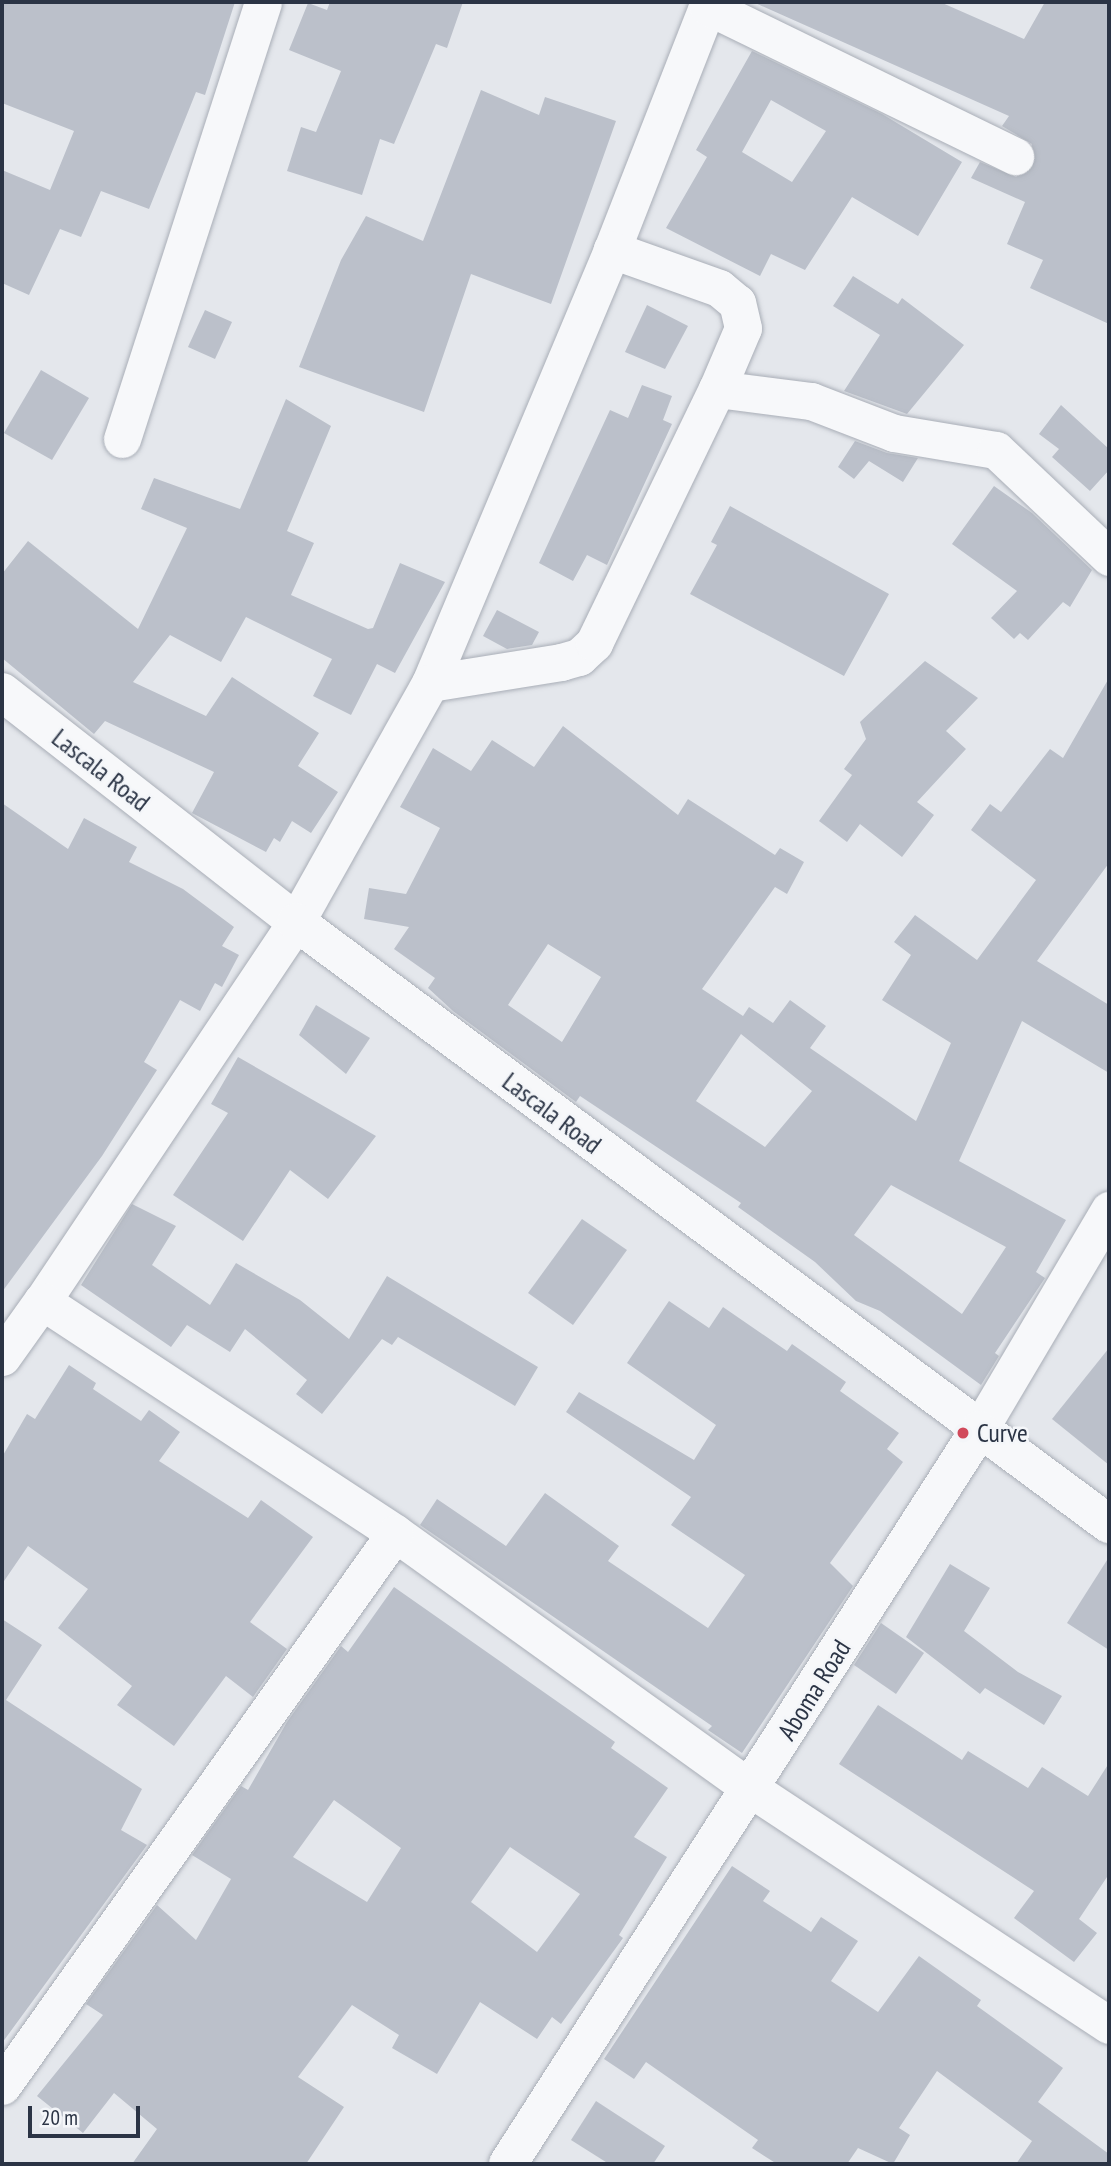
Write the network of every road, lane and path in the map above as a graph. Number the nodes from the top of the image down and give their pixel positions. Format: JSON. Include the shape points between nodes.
{"nodes":[{"id":1,"x":263,"y":2,"type":"edge"},
{"id":2,"x":708,"y":4,"type":"edge"},
{"id":3,"x":1015,"y":156,"type":"dead end"},
{"id":4,"x":612,"y":250,"type":"junction"},
{"id":5,"x":717,"y":389,"type":"junction"},
{"id":6,"x":122,"y":439,"type":"dead end"},
{"id":7,"x":1109,"y":557,"type":"edge"},
{"id":8,"x":430,"y":683,"type":"junction"},
{"id":9,"x":2,"y":692,"type":"edge"},
{"id":10,"x":296,"y":922,"type":"junction"},
{"id":11,"x":1109,"y":1210,"type":"edge"},
{"id":12,"x":42,"y":1301,"type":"junction"},
{"id":13,"x":2,"y":1357,"type":"edge"},
{"id":14,"x":979,"y":1430,"type":"junction"},
{"id":15,"x":1109,"y":1524,"type":"edge"},
{"id":16,"x":395,"y":1533,"type":"junction"},
{"id":17,"x":751,"y":1789,"type":"junction"},
{"id":18,"x":1109,"y":2025,"type":"edge"},
{"id":19,"x":2,"y":2086,"type":"edge"},
{"id":20,"x":508,"y":2164,"type":"edge"}],
"edges":[{"from":1,"to":6,"type":"street"},
{"from":2,"to":3,"type":"street"},
{"from":2,"to":4,"type":"street"},
{"from":4,"to":5,"type":"street","via":[[719,289],[737,303],[743,328]]},
{"from":4,"to":8,"type":"street"},
{"from":5,"to":7,"type":"street","via":[[811,401],[894,433],[996,450]]},
{"from":5,"to":8,"type":"street","via":[[594,643],[579,657],[561,662]]},
{"from":8,"to":10,"type":"street"},
{"from":9,"to":10,"type":"street","name":"Lascala Road"},
{"from":10,"to":12,"type":"street"},
{"from":10,"to":14,"type":"street","name":"Lascala Road"},
{"from":11,"to":14,"type":"street","name":"Aboma Road"},
{"from":12,"to":13,"type":"street"},
{"from":12,"to":16,"type":"street"},
{"from":14,"to":15,"type":"street","name":"Lascala Road"},
{"from":14,"to":17,"type":"street","name":"Aboma Road"},
{"from":16,"to":17,"type":"street"},
{"from":16,"to":19,"type":"street"},
{"from":17,"to":18,"type":"street"},
{"from":17,"to":20,"type":"street","name":"Aboma Road"}]}
